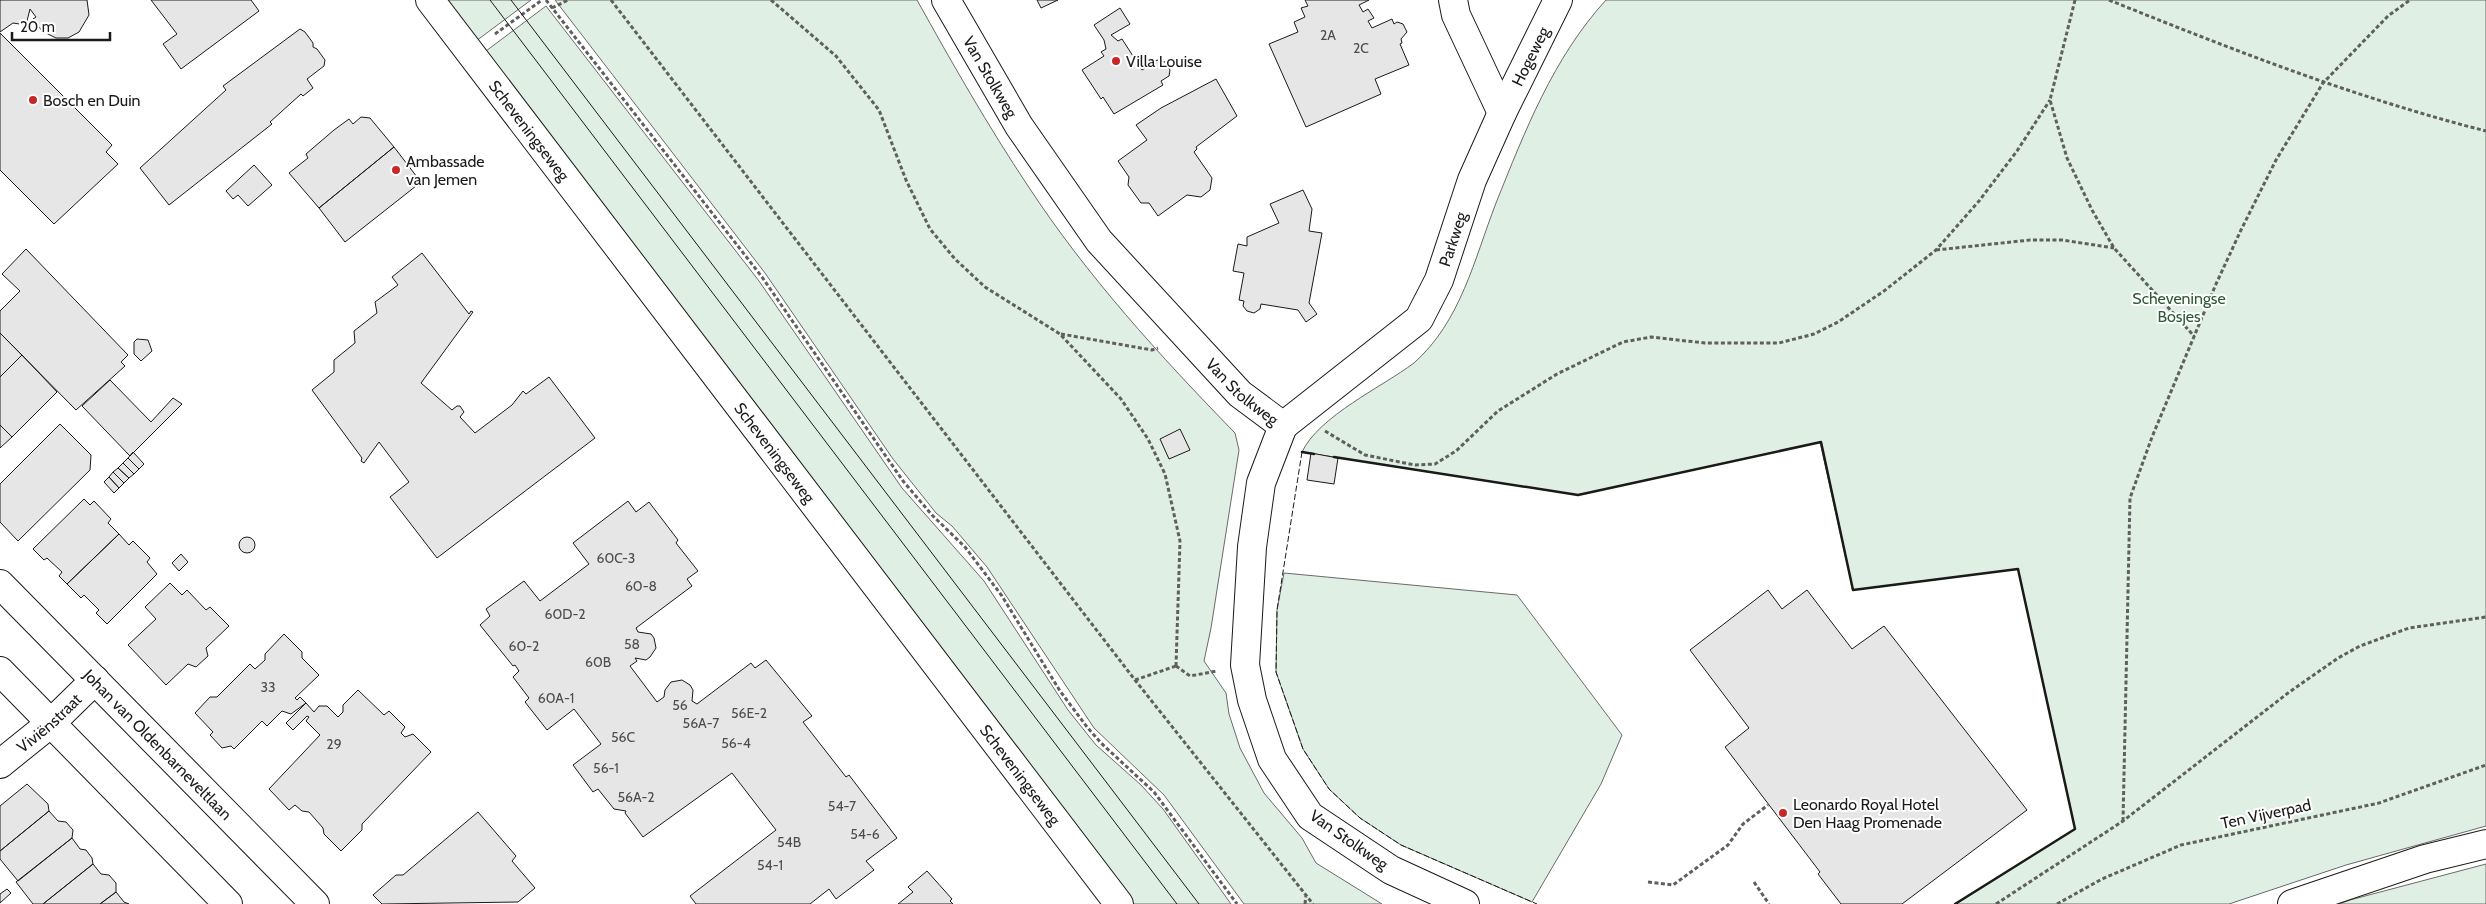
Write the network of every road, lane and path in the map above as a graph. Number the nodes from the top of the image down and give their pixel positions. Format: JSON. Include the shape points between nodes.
{"nodes":[{"id":1,"x":430,"y":0,"type":"edge"},
{"id":2,"x":546,"y":0,"type":"edge"},
{"id":3,"x":568,"y":0,"type":"edge"},
{"id":4,"x":611,"y":0,"type":"edge"},
{"id":5,"x":771,"y":0,"type":"edge"},
{"id":6,"x":946,"y":0,"type":"edge"},
{"id":7,"x":1453,"y":0,"type":"edge"},
{"id":8,"x":1558,"y":0,"type":"edge"},
{"id":9,"x":2075,"y":0,"type":"edge"},
{"id":10,"x":2109,"y":0,"type":"edge"},
{"id":11,"x":2410,"y":0,"type":"edge"},
{"id":12,"x":552,"y":8,"type":"junction"},
{"id":13,"x":2323,"y":83,"type":"junction"},
{"id":14,"x":2050,"y":100,"type":"junction"},
{"id":15,"x":1502,"y":112,"type":"junction"},
{"id":16,"x":2486,"y":131,"type":"edge"},
{"id":17,"x":2114,"y":248,"type":"junction"},
{"id":18,"x":1936,"y":250,"type":"junction"},
{"id":19,"x":1060,"y":334,"type":"junction"},
{"id":20,"x":2194,"y":336,"type":"junction"},
{"id":21,"x":1188,"y":338,"type":"junction"},
{"id":22,"x":1283,"y":426,"type":"junction"},
{"id":23,"x":0,"y":584,"type":"edge"},
{"id":24,"x":2486,"y":617,"type":"edge"},
{"id":25,"x":1246,"y":665,"type":"junction"},
{"id":26,"x":1176,"y":666,"type":"junction"},
{"id":27,"x":0,"y":671,"type":"edge"},
{"id":28,"x":95,"y":680,"type":"junction"},
{"id":29,"x":1135,"y":680,"type":"junction"},
{"id":30,"x":51,"y":723,"type":"junction"},
{"id":31,"x":0,"y":764,"type":"edge"},
{"id":32,"x":2486,"y":765,"type":"edge"},
{"id":33,"x":1768,"y":805,"type":"dead end"},
{"id":34,"x":2123,"y":821,"type":"junction"},
{"id":35,"x":2486,"y":844,"type":"edge"},
{"id":36,"x":1648,"y":882,"type":"dead end"},
{"id":37,"x":1754,"y":882,"type":"dead end"},
{"id":38,"x":1306,"y":894,"type":"junction"},
{"id":39,"x":228,"y":904,"type":"edge"},
{"id":40,"x":314,"y":904,"type":"edge"},
{"id":41,"x":1119,"y":904,"type":"edge"},
{"id":42,"x":1238,"y":904,"type":"edge"},
{"id":43,"x":1305,"y":904,"type":"edge"},
{"id":44,"x":1314,"y":904,"type":"edge"},
{"id":45,"x":1465,"y":904,"type":"edge"},
{"id":46,"x":1769,"y":904,"type":"edge"},
{"id":47,"x":1996,"y":904,"type":"edge"},
{"id":48,"x":2057,"y":904,"type":"edge"},
{"id":49,"x":2292,"y":904,"type":"edge"}],
"edges":[{"from":1,"to":41,"type":"street","name":"Scheveningseweg"},
{"from":2,"to":12,"type":"path"},
{"from":3,"to":12,"type":"path"},
{"from":4,"to":29,"type":"path"},
{"from":5,"to":19,"type":"path","via":[[836,56],[879,110],[906,180],[930,229],[955,259],[985,287]]},
{"from":6,"to":21,"type":"street","name":"Van Stolkweg","via":[[1019,126],[1099,241]]},
{"from":7,"to":15,"type":"street","via":[[1456,15]]},
{"from":8,"to":15,"type":"street","name":"Hogeweg"},
{"from":9,"to":14,"type":"path"},
{"from":10,"to":13,"type":"path"},
{"from":11,"to":13,"type":"path","via":[[2388,16]]},
{"from":12,"to":42,"type":"path","via":[[762,277],[903,481],[965,547],[1002,596],[1060,691],[1082,720],[1101,743],[1154,792]]},
{"from":13,"to":16,"type":"path"},
{"from":13,"to":20,"type":"path","via":[[2276,160]]},
{"from":14,"to":17,"type":"path","via":[[2067,158]]},
{"from":14,"to":18,"type":"path","via":[[2000,172]]},
{"from":15,"to":22,"type":"street","name":"Parkweg","via":[[1472,180],[1439,280],[1419,319]]},
{"from":17,"to":18,"type":"path","via":[[2062,240],[2030,240]]},
{"from":17,"to":20,"type":"path"},
{"from":18,"to":22,"type":"path","via":[[1884,291],[1814,334],[1779,343],[1705,343],[1651,337],[1623,342],[1557,374],[1498,411],[1456,451],[1435,464],[1415,465],[1365,455],[1318,427]]},
{"from":19,"to":21,"type":"path","via":[[1152,350]]},
{"from":19,"to":26,"type":"path","via":[[1121,399],[1148,439],[1164,474],[1180,541]]},
{"from":20,"to":34,"type":"path","via":[[2130,498]]},
{"from":21,"to":22,"type":"street","name":"Van Stolkweg","via":[[1240,394]]},
{"from":22,"to":25,"type":"street","name":"Van Stolkweg","via":[[1261,483],[1252,547]]},
{"from":23,"to":28,"type":"street","name":"Johan van Oldenbarneveltlaan"},
{"from":24,"to":34,"type":"path","via":[[2409,628],[2338,658]]},
{"from":25,"to":26,"type":"path","via":[[1190,676]]},
{"from":25,"to":45,"type":"street","name":"Van Stolkweg","via":[[1252,700],[1272,759],[1310,816],[1391,870]]},
{"from":26,"to":29,"type":"path"},
{"from":27,"to":30,"type":"street"},
{"from":28,"to":30,"type":"street","name":"Viviënstraat"},
{"from":28,"to":40,"type":"street","name":"Johan van Oldenbarneveltlaan"},
{"from":29,"to":38,"type":"path"},
{"from":30,"to":31,"type":"street","name":"Viviënstraat"},
{"from":30,"to":39,"type":"street"},
{"from":32,"to":48,"type":"path","name":"Ten Vijverpad","via":[[2379,803],[2181,845],[2102,879]]},
{"from":33,"to":36,"type":"path","via":[[1743,824],[1728,846],[1673,885]]},
{"from":34,"to":47,"type":"path"},
{"from":35,"to":49,"type":"street","via":[[2425,859]]},
{"from":37,"to":46,"type":"path"},
{"from":38,"to":43,"type":"path"},
{"from":38,"to":44,"type":"path"}]}
